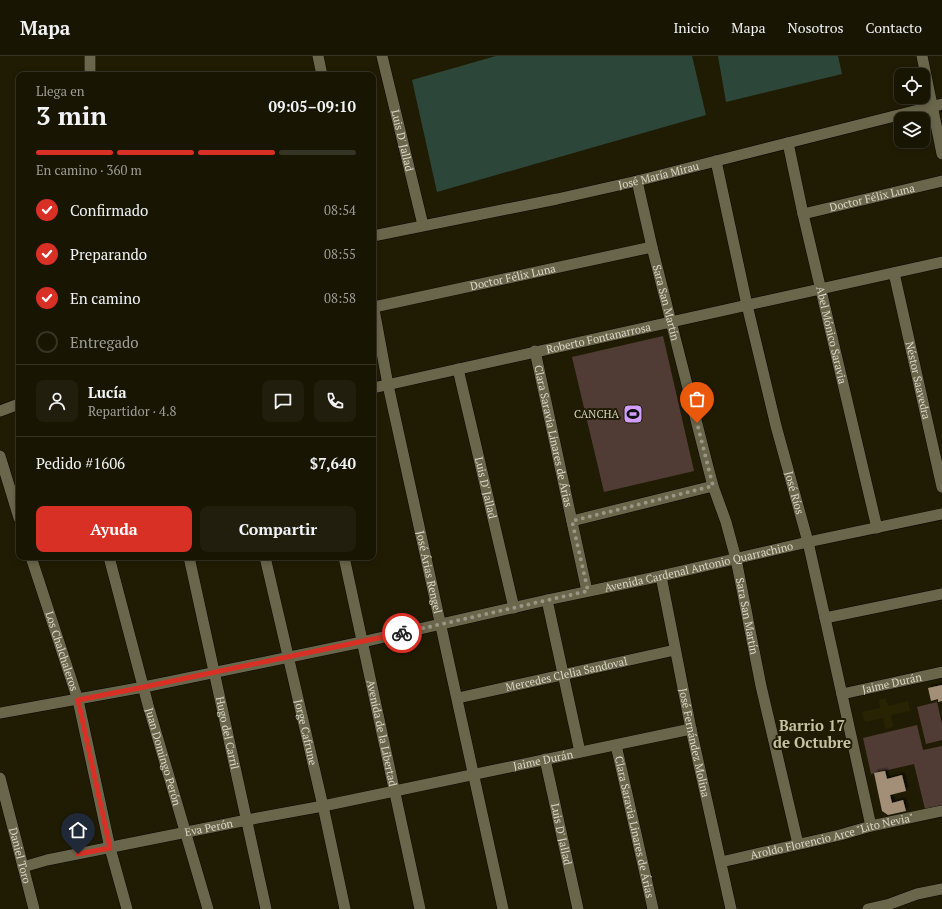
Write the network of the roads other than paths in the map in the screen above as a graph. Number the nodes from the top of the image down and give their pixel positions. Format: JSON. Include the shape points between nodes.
{"nodes":[{"id":1,"x":90,"y":56,"type":"edge"},
{"id":2,"x":318,"y":56,"type":"edge"},
{"id":3,"x":382,"y":56,"type":"edge"},
{"id":4,"x":922,"y":56,"type":"edge"},
{"id":5,"x":90,"y":72,"type":"edge"},
{"id":6,"x":321,"y":72,"type":"edge"},
{"id":7,"x":937,"y":105,"type":"edge"},
{"id":8,"x":788,"y":143,"type":"junction"},
{"id":9,"x":942,"y":154,"type":"edge"},
{"id":10,"x":716,"y":161,"type":"junction"},
{"id":11,"x":637,"y":181,"type":"junction"},
{"id":12,"x":942,"y":181,"type":"edge"},
{"id":13,"x":803,"y":214,"type":"junction"},
{"id":14,"x":423,"y":225,"type":"junction"},
{"id":15,"x":376,"y":235,"type":"edge"},
{"id":16,"x":652,"y":247,"type":"junction"},
{"id":17,"x":942,"y":262,"type":"edge"},
{"id":18,"x":894,"y":273,"type":"junction"},
{"id":19,"x":820,"y":289,"type":"junction"},
{"id":20,"x":376,"y":305,"type":"edge"},
{"id":21,"x":747,"y":305,"type":"junction"},
{"id":22,"x":376,"y":322,"type":"edge"},
{"id":23,"x":672,"y":322,"type":"junction"},
{"id":24,"x":535,"y":352,"type":"junction"},
{"id":25,"x":458,"y":369,"type":"junction"},
{"id":26,"x":388,"y":385,"type":"junction"},
{"id":27,"x":376,"y":387,"type":"edge"},
{"id":28,"x":16,"y":405,"type":"edge"},
{"id":29,"x":0,"y":411,"type":"edge"},
{"id":30,"x":0,"y":456,"type":"edge"},
{"id":31,"x":713,"y":486,"type":"junction"},
{"id":32,"x":942,"y":487,"type":"edge"},
{"id":33,"x":16,"y":508,"type":"edge"},
{"id":34,"x":942,"y":514,"type":"edge"},
{"id":35,"x":572,"y":521,"type":"junction"},
{"id":36,"x":877,"y":528,"type":"junction"},
{"id":37,"x":808,"y":542,"type":"junction"},
{"id":38,"x":736,"y":559,"type":"junction"},
{"id":39,"x":32,"y":560,"type":"edge"},
{"id":40,"x":110,"y":560,"type":"edge"},
{"id":41,"x":190,"y":560,"type":"edge"},
{"id":42,"x":266,"y":560,"type":"edge"},
{"id":43,"x":345,"y":560,"type":"edge"},
{"id":44,"x":661,"y":576,"type":"junction"},
{"id":45,"x":588,"y":591,"type":"junction"},
{"id":46,"x":942,"y":594,"type":"edge"},
{"id":47,"x":547,"y":600,"type":"junction"},
{"id":48,"x":514,"y":608,"type":"junction"},
{"id":49,"x":825,"y":618,"type":"junction"},
{"id":50,"x":441,"y":625,"type":"junction"},
{"id":51,"x":362,"y":642,"type":"junction"},
{"id":52,"x":675,"y":650,"type":"junction"},
{"id":53,"x":289,"y":657,"type":"junction"},
{"id":54,"x":214,"y":672,"type":"junction"},
{"id":55,"x":942,"y":672,"type":"edge"},
{"id":56,"x":563,"y":674,"type":"junction"},
{"id":57,"x":144,"y":687,"type":"junction"},
{"id":58,"x":842,"y":694,"type":"junction"},
{"id":59,"x":458,"y":698,"type":"junction"},
{"id":60,"x":78,"y":700,"type":"junction"},
{"id":61,"x":0,"y":713,"type":"edge"},
{"id":62,"x":692,"y":729,"type":"junction"},
{"id":63,"x":616,"y":745,"type":"junction"},
{"id":64,"x":580,"y":752,"type":"junction"},
{"id":65,"x":545,"y":759,"type":"junction"},
{"id":66,"x":473,"y":775,"type":"junction"},
{"id":67,"x":0,"y":778,"type":"edge"},
{"id":68,"x":394,"y":791,"type":"junction"},
{"id":69,"x":323,"y":806,"type":"junction"},
{"id":70,"x":942,"y":811,"type":"edge"},
{"id":71,"x":247,"y":820,"type":"junction"},
{"id":72,"x":871,"y":826,"type":"junction"},
{"id":73,"x":186,"y":832,"type":"junction"},
{"id":74,"x":798,"y":844,"type":"junction"},
{"id":75,"x":110,"y":848,"type":"junction"},
{"id":76,"x":721,"y":862,"type":"junction"},
{"id":77,"x":23,"y":866,"type":"junction"},
{"id":78,"x":942,"y":889,"type":"edge"},
{"id":79,"x":34,"y":909,"type":"edge"},
{"id":80,"x":127,"y":909,"type":"edge"},
{"id":81,"x":208,"y":909,"type":"edge"},
{"id":82,"x":266,"y":909,"type":"edge"},
{"id":83,"x":345,"y":909,"type":"edge"},
{"id":84,"x":420,"y":909,"type":"edge"},
{"id":85,"x":503,"y":909,"type":"edge"},
{"id":86,"x":578,"y":909,"type":"edge"},
{"id":87,"x":653,"y":909,"type":"edge"},
{"id":88,"x":731,"y":909,"type":"edge"},
{"id":89,"x":868,"y":909,"type":"edge"}],
"edges":[{"from":1,"to":5,"type":"street"},
{"from":2,"to":6,"type":"street"},
{"from":3,"to":14,"type":"street","name":"Luis D' Jallad"},
{"from":4,"to":7,"type":"street"},
{"from":7,"to":8,"type":"street","name":"José María Mirau"},
{"from":7,"to":9,"type":"street"},
{"from":8,"to":10,"type":"street","name":"José María Mirau"},
{"from":8,"to":13,"type":"street","name":"Abel Mónico Saravia"},
{"from":10,"to":11,"type":"street","name":"José María Mirau"},
{"from":10,"to":21,"type":"street","name":"José Ríos"},
{"from":11,"to":14,"type":"street","name":"José María Mirau"},
{"from":11,"to":16,"type":"street","name":"Sara San Martín"},
{"from":12,"to":13,"type":"street","name":"Doctor Félix Luna"},
{"from":13,"to":19,"type":"street","name":"Abel Mónico Saravia"},
{"from":14,"to":15,"type":"street","name":"José María Mirau"},
{"from":16,"to":20,"type":"street","name":"Doctor Félix Luna"},
{"from":16,"to":23,"type":"street","name":"Sara San Martín"},
{"from":17,"to":18,"type":"street","name":"Roberto Fontanarrosa"},
{"from":18,"to":19,"type":"street","name":"Roberto Fontanarrosa"},
{"from":18,"to":32,"type":"street","name":"Néstor Saavedra"},
{"from":19,"to":21,"type":"street","name":"Roberto Fontanarrosa"},
{"from":19,"to":36,"type":"street","name":"Abel Mónico Saravia"},
{"from":21,"to":23,"type":"street","name":"Roberto Fontanarrosa"},
{"from":21,"to":37,"type":"street","name":"José Ríos","via":[[776,426]]},
{"from":22,"to":26,"type":"street","name":"José Árias Rengel"},
{"from":23,"to":24,"type":"street","name":"Roberto Fontanarrosa"},
{"from":23,"to":31,"type":"street","name":"Sara San Martín"},
{"from":24,"to":25,"type":"street","name":"Roberto Fontanarrosa"},
{"from":24,"to":35,"type":"street","name":"Clara Saravia Linares de Árias"},
{"from":25,"to":26,"type":"street","name":"Roberto Fontanarrosa"},
{"from":25,"to":48,"type":"street","name":"Luis D' Jallad"},
{"from":26,"to":27,"type":"street","name":"Roberto Fontanarrosa"},
{"from":26,"to":50,"type":"street","name":"José Árias Rengel"},
{"from":28,"to":29,"type":"street"},
{"from":30,"to":33,"type":"street"},
{"from":31,"to":35,"type":"street"},
{"from":31,"to":38,"type":"street","name":"Sara San Martín"},
{"from":34,"to":36,"type":"street","name":"Avenida Cardenal Antonio Quarrachino"},
{"from":35,"to":45,"type":"street","name":"Clara Saravia Linares de Árias"},
{"from":36,"to":37,"type":"street","name":"Avenida Cardenal Antonio Quarrachino"},
{"from":37,"to":38,"type":"street","name":"Avenida Cardenal Antonio Quarrachino"},
{"from":37,"to":49,"type":"street","name":"José Ríos"},
{"from":38,"to":44,"type":"street","name":"Avenida Cardenal Antonio Quarrachino"},
{"from":38,"to":74,"type":"street","name":"Sara San Martín"},
{"from":39,"to":60,"type":"street","name":"Los Chalchaleros"},
{"from":40,"to":57,"type":"street","name":"Juan Domingo Perón"},
{"from":41,"to":54,"type":"street","name":"Hugo del Carril"},
{"from":42,"to":53,"type":"street","name":"Jorge Cafrune"},
{"from":43,"to":51,"type":"street","name":"Avenida de la Libertad"},
{"from":44,"to":45,"type":"street","name":"Avenida Cardenal Antonio Quarrachino"},
{"from":44,"to":52,"type":"street","name":"José Fernández Molina"},
{"from":45,"to":47,"type":"street","name":"Avenida Cardenal Antonio Quarrachino"},
{"from":46,"to":49,"type":"street"},
{"from":47,"to":48,"type":"street","name":"Avenida Cardenal Antonio Quarrachino"},
{"from":47,"to":56,"type":"street"},
{"from":48,"to":50,"type":"street","name":"Avenida Cardenal Antonio Quarrachino"},
{"from":49,"to":58,"type":"street","name":"José Ríos"},
{"from":50,"to":51,"type":"street","name":"Avenida Cardenal Antonio Quarrachino"},
{"from":50,"to":59,"type":"street","name":"José Árias Rengel"},
{"from":51,"to":53,"type":"street","name":"Avenida Cardenal Antonio Quarrachino"},
{"from":51,"to":68,"type":"street","name":"Avenida de la Libertad"},
{"from":52,"to":56,"type":"street","name":"Mercedes Clelia Sandoval"},
{"from":52,"to":62,"type":"street","name":"José Fernández Molina"},
{"from":53,"to":54,"type":"street","name":"Avenida Cardenal Antonio Quarrachino"},
{"from":53,"to":69,"type":"street","name":"Jorge Cafrune"},
{"from":54,"to":57,"type":"street","name":"Avenida Cardenal Antonio Quarrachino"},
{"from":54,"to":71,"type":"street","name":"Hugo del Carril"},
{"from":55,"to":58,"type":"street","name":"Jaime Durán"},
{"from":56,"to":59,"type":"street","name":"Mercedes Clelia Sandoval"},
{"from":56,"to":64,"type":"street"},
{"from":57,"to":60,"type":"street","name":"Avenida Cardenal Antonio Quarrachino"},
{"from":57,"to":73,"type":"street","name":"Juan Domingo Perón"},
{"from":58,"to":72,"type":"street","name":"José Ríos"},
{"from":59,"to":66,"type":"street","name":"José Árias Rengel"},
{"from":60,"to":61,"type":"street","name":"Avenida Cardenal Antonio Quarrachino"},
{"from":60,"to":75,"type":"street","name":"Los Chalchaleros"},
{"from":62,"to":63,"type":"street","name":"Jaime Durán"},
{"from":62,"to":76,"type":"street","name":"José Fernández Molina"},
{"from":63,"to":64,"type":"street","name":"Jaime Durán"},
{"from":63,"to":87,"type":"street","name":"Clara Saravia Linares de Árias"},
{"from":64,"to":65,"type":"street","name":"Jaime Durán"},
{"from":65,"to":66,"type":"street","name":"Jaime Durán"},
{"from":65,"to":86,"type":"street","name":"Luis D' Jallad"},
{"from":66,"to":68,"type":"street","name":"Jaime Durán"},
{"from":66,"to":85,"type":"street","name":"José Árias Rengel"},
{"from":67,"to":77,"type":"street","name":"Daniel Toro"},
{"from":68,"to":69,"type":"street","name":"Eva Perón"},
{"from":68,"to":84,"type":"street","name":"Avenida de la Libertad"},
{"from":69,"to":71,"type":"street","name":"Eva Perón"},
{"from":69,"to":83,"type":"street","name":"Jorge Cafrune"},
{"from":70,"to":72,"type":"street","name":"Aroldo Florencio Arce \"Lito Nevia\""},
{"from":71,"to":73,"type":"street","name":"Eva Perón"},
{"from":71,"to":82,"type":"street","name":"Hugo del Carril"},
{"from":72,"to":74,"type":"street","name":"Aroldo Florencio Arce \"Lito Nevia\""},
{"from":73,"to":75,"type":"street","name":"Eva Perón"},
{"from":73,"to":81,"type":"street","name":"Juan Domingo Perón"},
{"from":74,"to":76,"type":"street","name":"Aroldo Florencio Arce \"Lito Nevia\""},
{"from":75,"to":77,"type":"street","name":"Eva Perón"},
{"from":75,"to":80,"type":"street","name":"Los Chalchaleros"},
{"from":76,"to":88,"type":"street","name":"José Fernández Molina"},
{"from":77,"to":79,"type":"street","name":"Daniel Toro"},
{"from":78,"to":89,"type":"street"}]}
